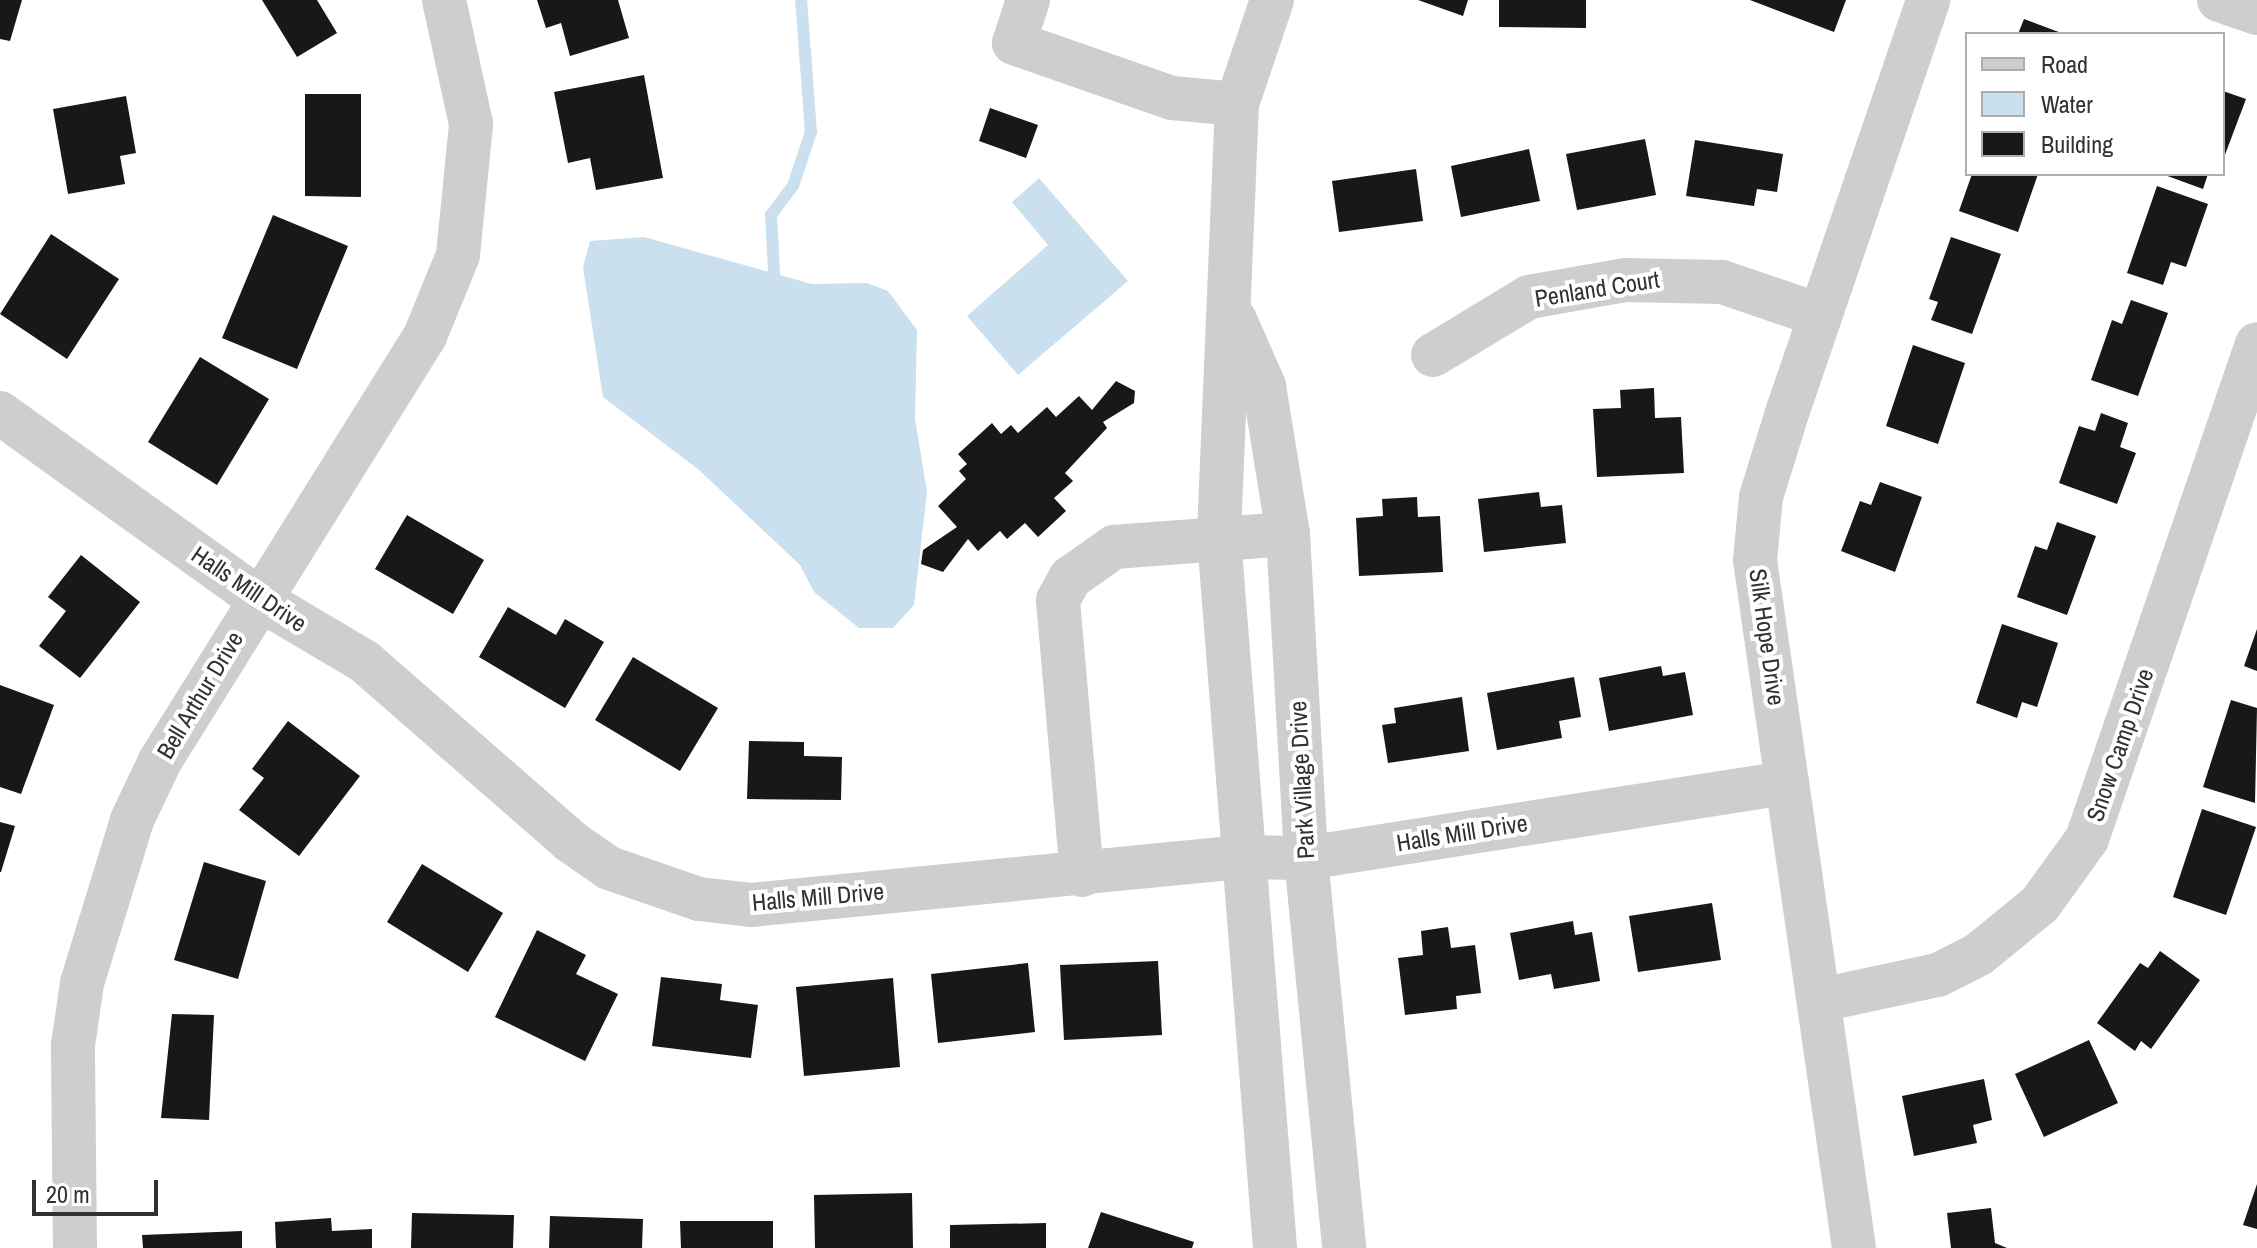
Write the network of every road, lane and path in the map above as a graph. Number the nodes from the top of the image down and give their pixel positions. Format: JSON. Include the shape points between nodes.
{"nodes":[{"id":1,"x":444,"y":0,"type":"edge"},
{"id":2,"x":1028,"y":0,"type":"edge"},
{"id":3,"x":1272,"y":0,"type":"edge"},
{"id":4,"x":1928,"y":0,"type":"edge"},
{"id":5,"x":2219,"y":0,"type":"edge"},
{"id":6,"x":2257,"y":13,"type":"edge"},
{"id":7,"x":1237,"y":104,"type":"junction"},
{"id":8,"x":1819,"y":315,"type":"junction"},
{"id":9,"x":1234,"y":318,"type":"junction"},
{"id":10,"x":2257,"y":344,"type":"edge"},
{"id":11,"x":1433,"y":355,"type":"dead end"},
{"id":12,"x":0,"y":413,"type":"edge"},
{"id":13,"x":1288,"y":534,"type":"junction"},
{"id":14,"x":1219,"y":538,"type":"junction"},
{"id":15,"x":259,"y":599,"type":"junction"},
{"id":16,"x":1787,"y":783,"type":"junction"},
{"id":17,"x":1243,"y":857,"type":"junction"},
{"id":18,"x":1306,"y":858,"type":"junction"},
{"id":19,"x":1082,"y":875,"type":"junction"},
{"id":20,"x":1821,"y":1000,"type":"junction"},
{"id":21,"x":75,"y":1248,"type":"edge"},
{"id":22,"x":1275,"y":1248,"type":"edge"},
{"id":23,"x":1344,"y":1248,"type":"edge"},
{"id":24,"x":1854,"y":1248,"type":"edge"}],
"edges":[{"from":1,"to":15,"type":"street","name":"Bell Arthur Drive","via":[[471,124],[458,255],[425,336]]},
{"from":2,"to":7,"type":"street","via":[[1014,43],[1172,98]]},
{"from":3,"to":7,"type":"street","name":"Park Village Drive"},
{"from":4,"to":8,"type":"street","name":"Silk Hope Drive"},
{"from":5,"to":6,"type":"street"},
{"from":7,"to":9,"type":"street","name":"Park Village Drive","via":[[1229,201]]},
{"from":8,"to":11,"type":"street","name":"Penland Court","via":[[1722,282],[1625,280],[1529,297]]},
{"from":8,"to":16,"type":"street","name":"Silk Hope Drive","via":[[1761,497],[1755,560]]},
{"from":9,"to":13,"type":"street","name":"Park Village Drive","via":[[1264,386]]},
{"from":9,"to":14,"type":"street","name":"Park Village Drive"},
{"from":10,"to":20,"type":"street","name":"Snow Camp Drive","via":[[2106,793],[2079,852],[2040,904],[1979,954],[1938,975]]},
{"from":12,"to":15,"type":"street","name":"Halls Mill Drive"},
{"from":13,"to":14,"type":"street"},
{"from":13,"to":18,"type":"street","name":"Park Village Drive"},
{"from":14,"to":17,"type":"street","name":"Park Village Drive"},
{"from":14,"to":19,"type":"street","via":[[1114,547],[1070,578],[1058,600]]},
{"from":15,"to":19,"type":"street","name":"Halls Mill Drive","via":[[364,661],[570,841],[645,883],[751,905]]},
{"from":15,"to":21,"type":"street","name":"Bell Arthur Drive","via":[[132,820],[82,983],[73,1045]]},
{"from":16,"to":18,"type":"street","name":"Halls Mill Drive"},
{"from":16,"to":20,"type":"street","name":"Silk Hope Drive"},
{"from":17,"to":18,"type":"street","name":"Halls Mill Drive"},
{"from":17,"to":19,"type":"street","name":"Halls Mill Drive"},
{"from":17,"to":22,"type":"street","name":"Park Village Drive"},
{"from":18,"to":23,"type":"street","name":"Park Village Drive"},
{"from":20,"to":24,"type":"street","name":"Silk Hope Drive"}]}
